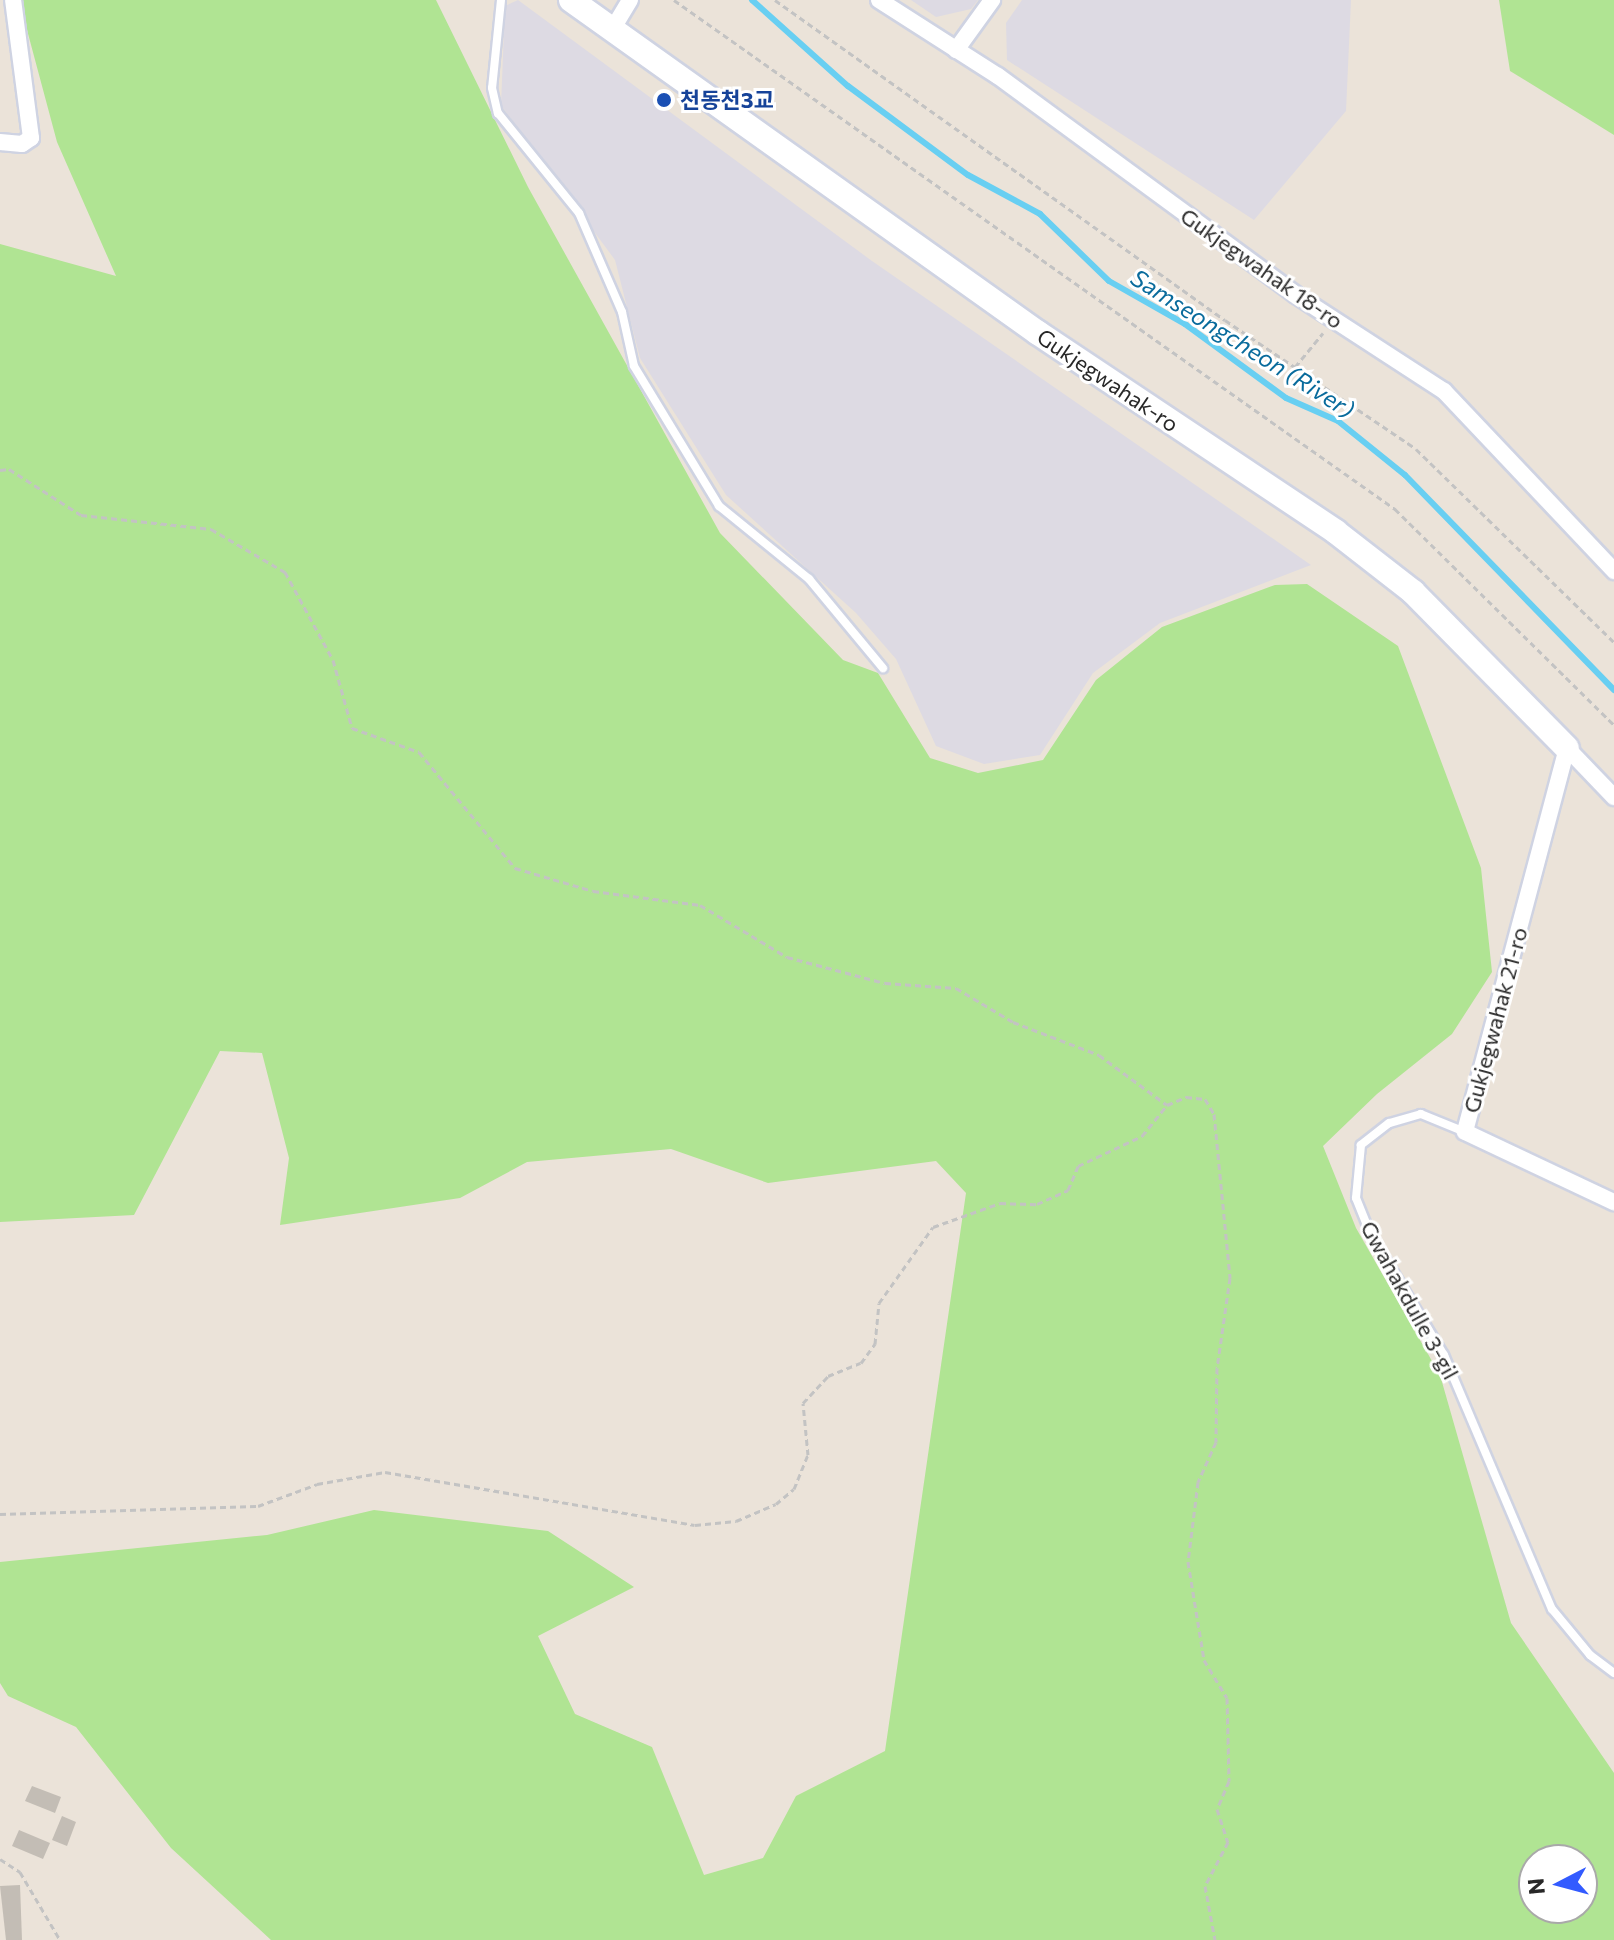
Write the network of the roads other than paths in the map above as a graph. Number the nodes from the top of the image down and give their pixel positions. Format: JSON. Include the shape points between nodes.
{"nodes":[{"id":1,"x":13,"y":0,"type":"edge"},
{"id":2,"x":501,"y":0,"type":"edge"},
{"id":3,"x":571,"y":0,"type":"edge"},
{"id":4,"x":630,"y":0,"type":"edge"},
{"id":5,"x":879,"y":0,"type":"edge"},
{"id":6,"x":992,"y":0,"type":"edge"},
{"id":7,"x":612,"y":30,"type":"junction"},
{"id":8,"x":956,"y":50,"type":"junction"},
{"id":9,"x":0,"y":142,"type":"edge"},
{"id":10,"x":1614,"y":571,"type":"edge"},
{"id":11,"x":883,"y":668,"type":"dead end"},
{"id":12,"x":1567,"y":748,"type":"junction"},
{"id":13,"x":1614,"y":797,"type":"edge"},
{"id":14,"x":1465,"y":1132,"type":"junction"},
{"id":15,"x":1614,"y":1202,"type":"edge"},
{"id":16,"x":1614,"y":1673,"type":"edge"}],
"edges":[{"from":1,"to":9,"type":"street","via":[[31,138],[22,144]]},
{"from":2,"to":11,"type":"lane","via":[[492,88],[498,113],[579,213],[622,312],[634,366],[719,506],[809,579]]},
{"from":3,"to":7,"type":"street","name":"Gukjegwahak-ro"},
{"from":4,"to":7,"type":"street"},
{"from":5,"to":8,"type":"street","name":"Gukjegwahak 18-ro"},
{"from":6,"to":8,"type":"street"},
{"from":7,"to":12,"type":"street","name":"Gukjegwahak-ro","via":[[1038,333],[1336,532],[1413,592]]},
{"from":8,"to":10,"type":"street","name":"Gukjegwahak 18-ro","via":[[1334,320],[1444,391]]},
{"from":12,"to":13,"type":"street","name":"Gukjegwahak-ro"},
{"from":12,"to":14,"type":"street","name":"Gukjegwahak 21-ro"},
{"from":14,"to":15,"type":"street","name":"Gukjegwahak 21-ro"},
{"from":14,"to":16,"type":"lane","name":"Gwahakdulle 3-gil","via":[[1421,1114],[1381,1128],[1361,1145],[1356,1198],[1370,1233],[1444,1355],[1552,1609],[1590,1655]]}]}
